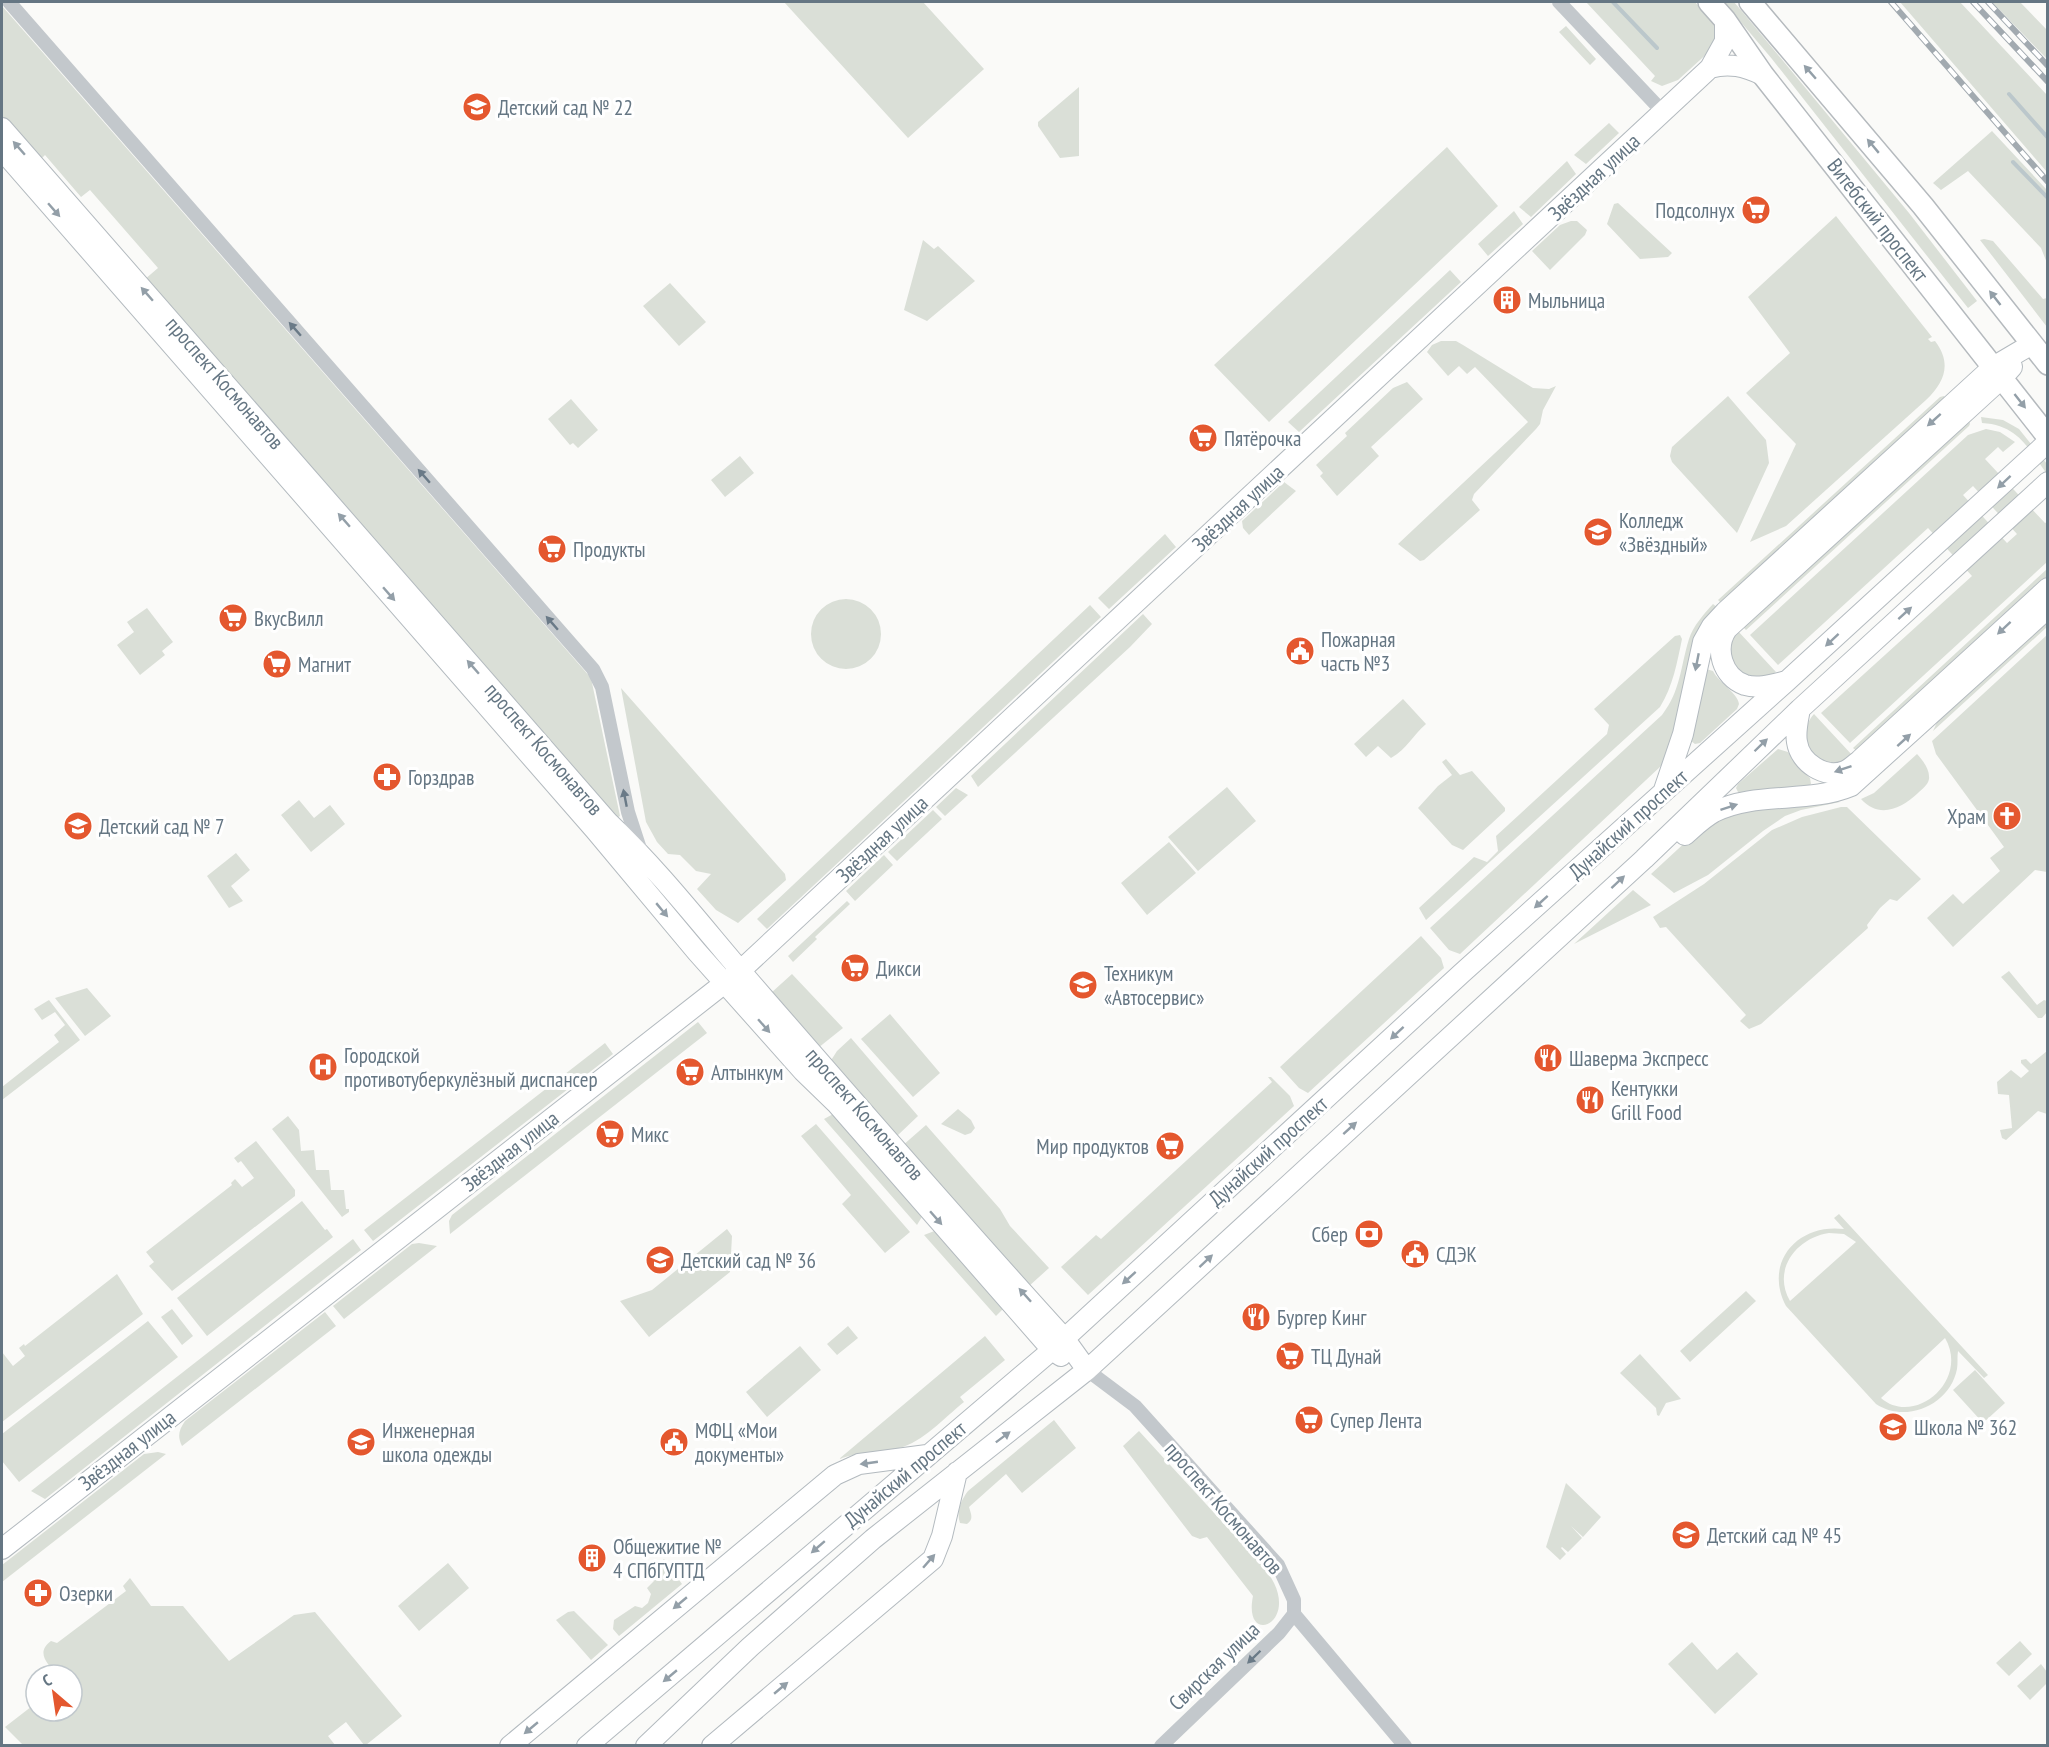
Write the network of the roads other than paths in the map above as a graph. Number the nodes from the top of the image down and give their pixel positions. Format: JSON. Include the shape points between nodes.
{"nodes":[{"id":1,"x":9,"y":2,"type":"edge"},
{"id":2,"x":1559,"y":2,"type":"edge"},
{"id":3,"x":1709,"y":2,"type":"edge"},
{"id":4,"x":1750,"y":2,"type":"edge"},
{"id":5,"x":1725,"y":20,"type":"junction"},
{"id":6,"x":1710,"y":68,"type":"junction"},
{"id":7,"x":1763,"y":75,"type":"junction"},
{"id":8,"x":1663,"y":112,"type":"junction"},
{"id":9,"x":2,"y":128,"type":"edge"},
{"id":10,"x":2,"y":150,"type":"edge"},
{"id":11,"x":2032,"y":344,"type":"junction"},
{"id":12,"x":2048,"y":364,"type":"edge"},
{"id":13,"x":1997,"y":373,"type":"junction"},
{"id":14,"x":2048,"y":437,"type":"edge"},
{"id":15,"x":2048,"y":442,"type":"edge"},
{"id":16,"x":2048,"y":482,"type":"edge"},
{"id":17,"x":2048,"y":588,"type":"edge"},
{"id":18,"x":2048,"y":608,"type":"edge"},
{"id":19,"x":1787,"y":681,"type":"junction"},
{"id":20,"x":1800,"y":709,"type":"junction"},
{"id":21,"x":1663,"y":793,"type":"junction"},
{"id":22,"x":641,"y":854,"type":"junction"},
{"id":23,"x":1644,"y":859,"type":"junction"},
{"id":24,"x":733,"y":976,"type":"junction"},
{"id":25,"x":1058,"y":1344,"type":"junction"},
{"id":26,"x":1087,"y":1370,"type":"junction"},
{"id":27,"x":927,"y":1455,"type":"junction"},
{"id":28,"x":957,"y":1472,"type":"junction"},
{"id":29,"x":2,"y":1549,"type":"edge"},
{"id":30,"x":1294,"y":1614,"type":"junction"},
{"id":31,"x":510,"y":1746,"type":"edge"},
{"id":32,"x":588,"y":1746,"type":"edge"},
{"id":33,"x":646,"y":1746,"type":"edge"},
{"id":34,"x":712,"y":1746,"type":"edge"},
{"id":35,"x":1161,"y":1746,"type":"edge"},
{"id":36,"x":1405,"y":1746,"type":"edge"}],
"edges":[{"from":22,"to":1,"type":"street","one_way":true,"via":[[628,812],[602,687],[593,669]]},
{"from":2,"to":8,"type":"street"},
{"from":3,"to":5,"type":"main road","name":"Витебский проспект"},
{"from":11,"to":4,"type":"main road","name":"Витебский проспект","one_way":true,"via":[[1923,206]]},
{"from":5,"to":6,"type":"main road","name":"Звёздная улица","via":[[1725,41]]},
{"from":5,"to":7,"type":"main road","name":"Витебский проспект"},
{"from":6,"to":7,"type":"main road","via":[[1732,64]]},
{"from":6,"to":8,"type":"main road","name":"Звёздная улица"},
{"from":7,"to":13,"type":"main road","name":"Витебский проспект"},
{"from":8,"to":24,"type":"main road","name":"Звёздная улица"},
{"from":22,"to":9,"type":"main road","name":"проспект Космонавтов","one_way":true,"via":[[608,822]]},
{"from":10,"to":24,"type":"main road","name":"проспект Космонавтов","one_way":true,"via":[[697,951]]},
{"from":11,"to":12,"type":"main road","name":"Витебский проспект"},
{"from":11,"to":13,"type":"main road"},
{"from":13,"to":14,"type":"main road","name":"Витебский проспект","one_way":true},
{"from":13,"to":19,"type":"main road","via":[[1727,629],[1720,654],[1733,678],[1753,686]]},
{"from":13,"to":21,"type":"main road","one_way":true,"via":[[1712,626],[1700,650],[1683,734]]},
{"from":15,"to":19,"type":"main road","name":"Дунайский проспект","one_way":true},
{"from":20,"to":16,"type":"main road","name":"Дунайский проспект","one_way":true},
{"from":17,"to":20,"type":"main road","one_way":true,"via":[[1848,769],[1823,771],[1803,757],[1796,736]]},
{"from":23,"to":18,"type":"main road","one_way":true,"via":[[1672,846],[1725,808],[1825,794],[1851,786]]},
{"from":19,"to":21,"type":"main road","name":"Дунайский проспект"},
{"from":23,"to":20,"type":"main road","name":"Дунайский проспект","one_way":true},
{"from":21,"to":25,"type":"main road","name":"Дунайский проспект","one_way":true},
{"from":22,"to":24,"type":"main road","name":"проспект Космонавтов","via":[[714,937]]},
{"from":26,"to":23,"type":"main road","name":"Дунайский проспект","one_way":true},
{"from":24,"to":25,"type":"main road","name":"проспект Космонавтов"},
{"from":24,"to":29,"type":"main road","name":"Звёздная улица"},
{"from":25,"to":26,"type":"main road","name":"проспект Космонавтов"},
{"from":25,"to":27,"type":"main road","name":"Дунайский проспект"},
{"from":28,"to":26,"type":"main road","name":"Дунайский проспект","one_way":true},
{"from":26,"to":30,"type":"street","name":"проспект Космонавтов","via":[[1135,1406],[1278,1565],[1294,1600]]},
{"from":27,"to":31,"type":"main road","one_way":true,"via":[[859,1464],[835,1475]]},
{"from":27,"to":32,"type":"main road","name":"Дунайский проспект","one_way":true},
{"from":28,"to":33,"type":"main road","name":"Дунайский проспект","via":[[873,1539],[750,1647]]},
{"from":34,"to":28,"type":"main road","one_way":true,"via":[[933,1559]]},
{"from":30,"to":35,"type":"street","name":"Свирская улица","one_way":true},
{"from":30,"to":36,"type":"street","name":"проспект Космонавтов"}]}
